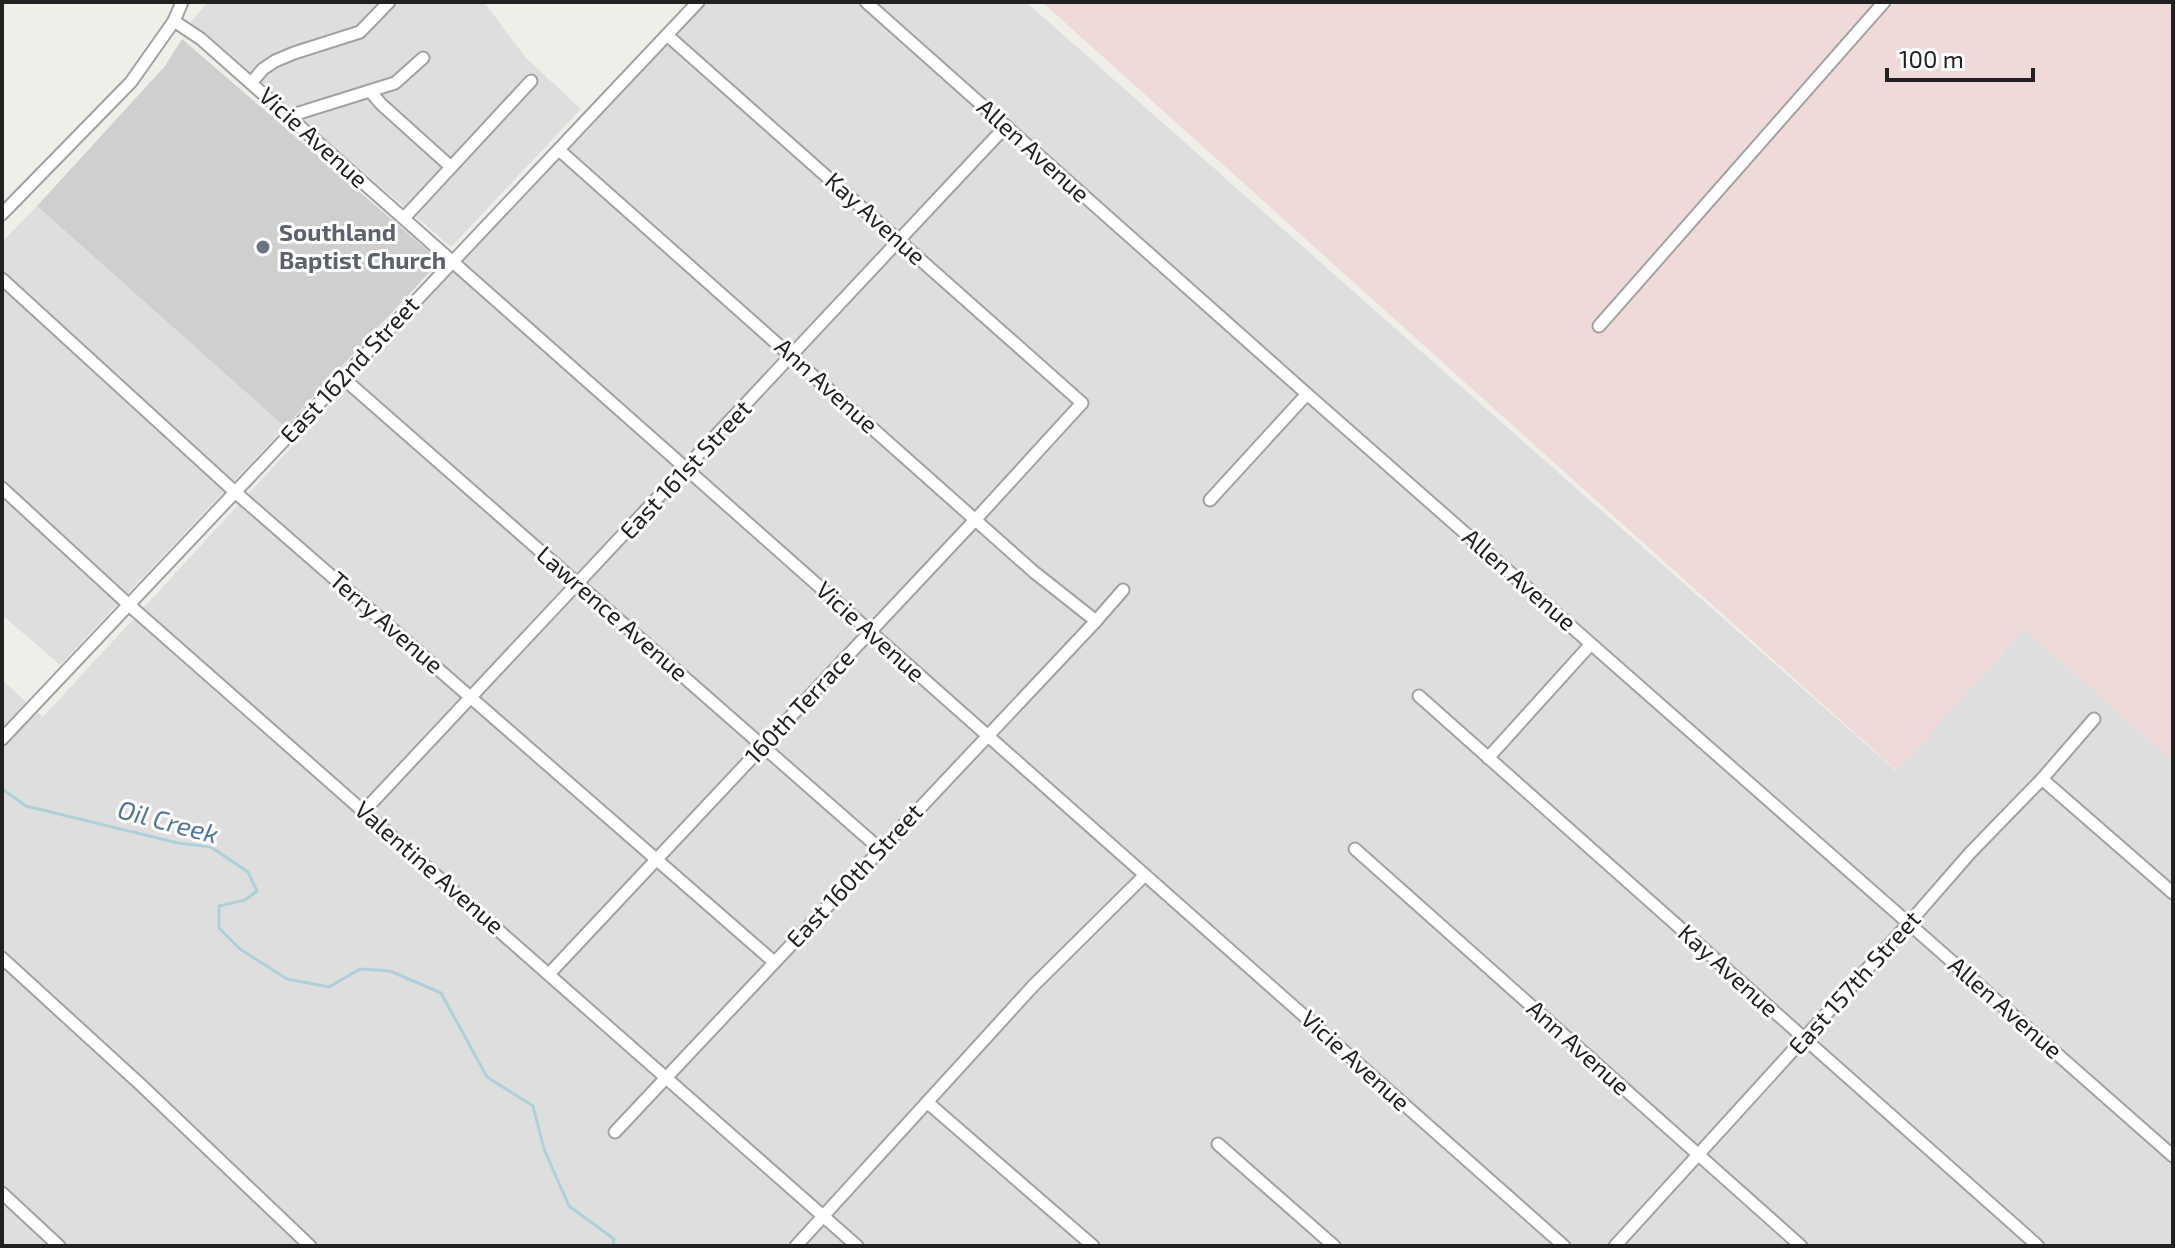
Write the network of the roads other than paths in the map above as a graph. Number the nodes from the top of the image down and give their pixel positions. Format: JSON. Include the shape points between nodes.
{"nodes":[{"id":1,"x":182,"y":2,"type":"edge"},
{"id":2,"x":389,"y":2,"type":"edge"},
{"id":3,"x":698,"y":2,"type":"edge"},
{"id":4,"x":866,"y":2,"type":"edge"},
{"id":5,"x":1884,"y":2,"type":"edge"},
{"id":6,"x":174,"y":21,"type":"junction"},
{"id":7,"x":667,"y":35,"type":"junction"},
{"id":8,"x":423,"y":58,"type":"dead end"},
{"id":9,"x":531,"y":81,"type":"dead end"},
{"id":10,"x":251,"y":83,"type":"junction"},
{"id":11,"x":370,"y":91,"type":"junction"},
{"id":12,"x":291,"y":118,"type":"junction"},
{"id":13,"x":1006,"y":126,"type":"junction"},
{"id":14,"x":559,"y":150,"type":"junction"},
{"id":15,"x":451,"y":167,"type":"junction"},
{"id":16,"x":2,"y":214,"type":"edge"},
{"id":17,"x":404,"y":218,"type":"junction"},
{"id":18,"x":899,"y":241,"type":"junction"},
{"id":19,"x":453,"y":262,"type":"junction"},
{"id":20,"x":2,"y":279,"type":"edge"},
{"id":21,"x":1599,"y":326,"type":"dead end"},
{"id":22,"x":792,"y":356,"type":"junction"},
{"id":23,"x":343,"y":378,"type":"junction"},
{"id":24,"x":1307,"y":394,"type":"junction"},
{"id":25,"x":1082,"y":403,"type":"joint"},
{"id":26,"x":686,"y":469,"type":"junction"},
{"id":27,"x":2,"y":488,"type":"edge"},
{"id":28,"x":235,"y":492,"type":"junction"},
{"id":29,"x":1210,"y":500,"type":"dead end"},
{"id":30,"x":976,"y":519,"type":"junction"},
{"id":31,"x":578,"y":584,"type":"junction"},
{"id":32,"x":1123,"y":590,"type":"dead end"},
{"id":33,"x":129,"y":605,"type":"junction"},
{"id":34,"x":1096,"y":621,"type":"junction"},
{"id":35,"x":871,"y":632,"type":"junction"},
{"id":36,"x":1591,"y":644,"type":"junction"},
{"id":37,"x":1419,"y":696,"type":"dead end"},
{"id":38,"x":471,"y":698,"type":"junction"},
{"id":39,"x":2094,"y":719,"type":"dead end"},
{"id":40,"x":988,"y":736,"type":"junction"},
{"id":41,"x":2,"y":739,"type":"edge"},
{"id":42,"x":762,"y":746,"type":"junction"},
{"id":43,"x":1488,"y":758,"type":"junction"},
{"id":44,"x":2042,"y":779,"type":"junction"},
{"id":45,"x":364,"y":811,"type":"junction"},
{"id":46,"x":880,"y":849,"type":"junction"},
{"id":47,"x":1355,"y":849,"type":"dead end"},
{"id":48,"x":656,"y":859,"type":"junction"},
{"id":49,"x":1145,"y":875,"type":"junction"},
{"id":50,"x":2173,"y":893,"type":"edge"},
{"id":51,"x":1909,"y":923,"type":"junction"},
{"id":52,"x":2,"y":958,"type":"edge"},
{"id":53,"x":774,"y":962,"type":"junction"},
{"id":54,"x":549,"y":974,"type":"junction"},
{"id":55,"x":1804,"y":1039,"type":"junction"},
{"id":56,"x":665,"y":1076,"type":"junction"},
{"id":57,"x":927,"y":1102,"type":"junction"},
{"id":58,"x":615,"y":1132,"type":"dead end"},
{"id":59,"x":1218,"y":1144,"type":"dead end"},
{"id":60,"x":1698,"y":1155,"type":"junction"},
{"id":61,"x":2173,"y":1156,"type":"edge"},
{"id":62,"x":2,"y":1193,"type":"edge"},
{"id":63,"x":822,"y":1216,"type":"junction"},
{"id":64,"x":303,"y":1244,"type":"edge"},
{"id":65,"x":59,"y":1246,"type":"edge"},
{"id":66,"x":796,"y":1246,"type":"edge"},
{"id":67,"x":857,"y":1246,"type":"edge"},
{"id":68,"x":1093,"y":1246,"type":"edge"},
{"id":69,"x":1334,"y":1246,"type":"edge"},
{"id":70,"x":1564,"y":1246,"type":"edge"},
{"id":71,"x":1615,"y":1246,"type":"edge"},
{"id":72,"x":1801,"y":1246,"type":"edge"},
{"id":73,"x":2038,"y":1246,"type":"edge"}],
"edges":[{"from":1,"to":6,"type":"street"},
{"from":2,"to":10,"type":"street","via":[[360,32],[275,61]]},
{"from":3,"to":7,"type":"street","name":"East 162nd Street"},
{"from":4,"to":13,"type":"street","name":"Allen Avenue"},
{"from":5,"to":21,"type":"street"},
{"from":6,"to":10,"type":"street","name":"Vicie Avenue"},
{"from":6,"to":16,"type":"street","via":[[131,82]]},
{"from":7,"to":14,"type":"street","name":"East 162nd Street"},
{"from":7,"to":18,"type":"street","name":"Kay Avenue"},
{"from":8,"to":11,"type":"street","via":[[402,78]]},
{"from":9,"to":15,"type":"street"},
{"from":10,"to":12,"type":"street","name":"Vicie Avenue"},
{"from":11,"to":12,"type":"street"},
{"from":11,"to":15,"type":"street"},
{"from":12,"to":17,"type":"street","name":"Vicie Avenue"},
{"from":13,"to":18,"type":"street","name":"East 161st Street"},
{"from":13,"to":24,"type":"street","name":"Allen Avenue"},
{"from":14,"to":19,"type":"street","name":"East 162nd Street"},
{"from":14,"to":22,"type":"street","name":"Ann Avenue"},
{"from":15,"to":17,"type":"street"},
{"from":17,"to":19,"type":"street","name":"Vicie Avenue"},
{"from":18,"to":22,"type":"street","name":"East 161st Street"},
{"from":18,"to":25,"type":"street","name":"Kay Avenue"},
{"from":19,"to":23,"type":"street","name":"East 162nd Street"},
{"from":19,"to":26,"type":"street","name":"Vicie Avenue"},
{"from":20,"to":28,"type":"street","name":"Terry Avenue"},
{"from":22,"to":26,"type":"street","name":"East 161st Street"},
{"from":22,"to":30,"type":"street","name":"Ann Avenue"},
{"from":23,"to":28,"type":"street","name":"East 162nd Street"},
{"from":23,"to":31,"type":"street","name":"Lawrence Avenue"},
{"from":24,"to":29,"type":"street"},
{"from":24,"to":36,"type":"street","name":"Allen Avenue"},
{"from":25,"to":30,"type":"street","name":"160th Terrace"},
{"from":26,"to":31,"type":"street","name":"East 161st Street"},
{"from":26,"to":35,"type":"street","name":"Vicie Avenue"},
{"from":27,"to":33,"type":"street","name":"Valentine Avenue"},
{"from":28,"to":33,"type":"street","name":"East 162nd Street"},
{"from":28,"to":38,"type":"street","name":"Terry Avenue"},
{"from":30,"to":34,"type":"street","name":"Ann Avenue"},
{"from":30,"to":35,"type":"street","name":"160th Terrace"},
{"from":31,"to":38,"type":"street","name":"East 161st Street"},
{"from":31,"to":42,"type":"street","name":"Lawrence Avenue"},
{"from":32,"to":34,"type":"street","name":"East 160th Street"},
{"from":33,"to":41,"type":"street","name":"East 162nd Street"},
{"from":33,"to":45,"type":"street","name":"Valentine Avenue"},
{"from":34,"to":40,"type":"street","name":"East 160th Street"},
{"from":35,"to":40,"type":"street","name":"Vicie Avenue"},
{"from":35,"to":42,"type":"street","name":"160th Terrace"},
{"from":36,"to":43,"type":"street"},
{"from":36,"to":51,"type":"street","name":"Allen Avenue"},
{"from":37,"to":43,"type":"street","name":"Kay Avenue"},
{"from":38,"to":45,"type":"street","name":"East 161st Street"},
{"from":38,"to":48,"type":"street","name":"Terry Avenue"},
{"from":39,"to":44,"type":"street","name":"East 157th Street"},
{"from":40,"to":46,"type":"street","name":"East 160th Street"},
{"from":40,"to":49,"type":"street","name":"Vicie Avenue"},
{"from":42,"to":46,"type":"street","name":"Lawrence Avenue"},
{"from":42,"to":48,"type":"street","name":"160th Terrace"},
{"from":43,"to":55,"type":"street","name":"Kay Avenue"},
{"from":44,"to":50,"type":"street"},
{"from":44,"to":51,"type":"street","name":"East 157th Street"},
{"from":45,"to":54,"type":"street","name":"Valentine Avenue"},
{"from":46,"to":53,"type":"street","name":"East 160th Street"},
{"from":47,"to":60,"type":"street","name":"Ann Avenue"},
{"from":48,"to":53,"type":"street","name":"Terry Avenue"},
{"from":48,"to":54,"type":"street","name":"160th Terrace"},
{"from":49,"to":57,"type":"street"},
{"from":49,"to":70,"type":"street","name":"Vicie Avenue"},
{"from":51,"to":55,"type":"street","name":"East 157th Street"},
{"from":51,"to":61,"type":"street","name":"Allen Avenue"},
{"from":52,"to":64,"type":"street"},
{"from":53,"to":56,"type":"street","name":"East 160th Street"},
{"from":54,"to":56,"type":"street","name":"Valentine Avenue"},
{"from":55,"to":60,"type":"street","name":"East 157th Street"},
{"from":55,"to":73,"type":"street","name":"Kay Avenue"},
{"from":56,"to":58,"type":"street","name":"East 160th Street"},
{"from":56,"to":63,"type":"street","name":"Valentine Avenue"},
{"from":57,"to":63,"type":"street"},
{"from":57,"to":68,"type":"street"},
{"from":59,"to":69,"type":"street"},
{"from":60,"to":71,"type":"street","name":"East 157th Street"},
{"from":60,"to":72,"type":"street","name":"Ann Avenue"},
{"from":62,"to":65,"type":"street"},
{"from":63,"to":66,"type":"street"},
{"from":63,"to":67,"type":"street","name":"Valentine Avenue"}]}
